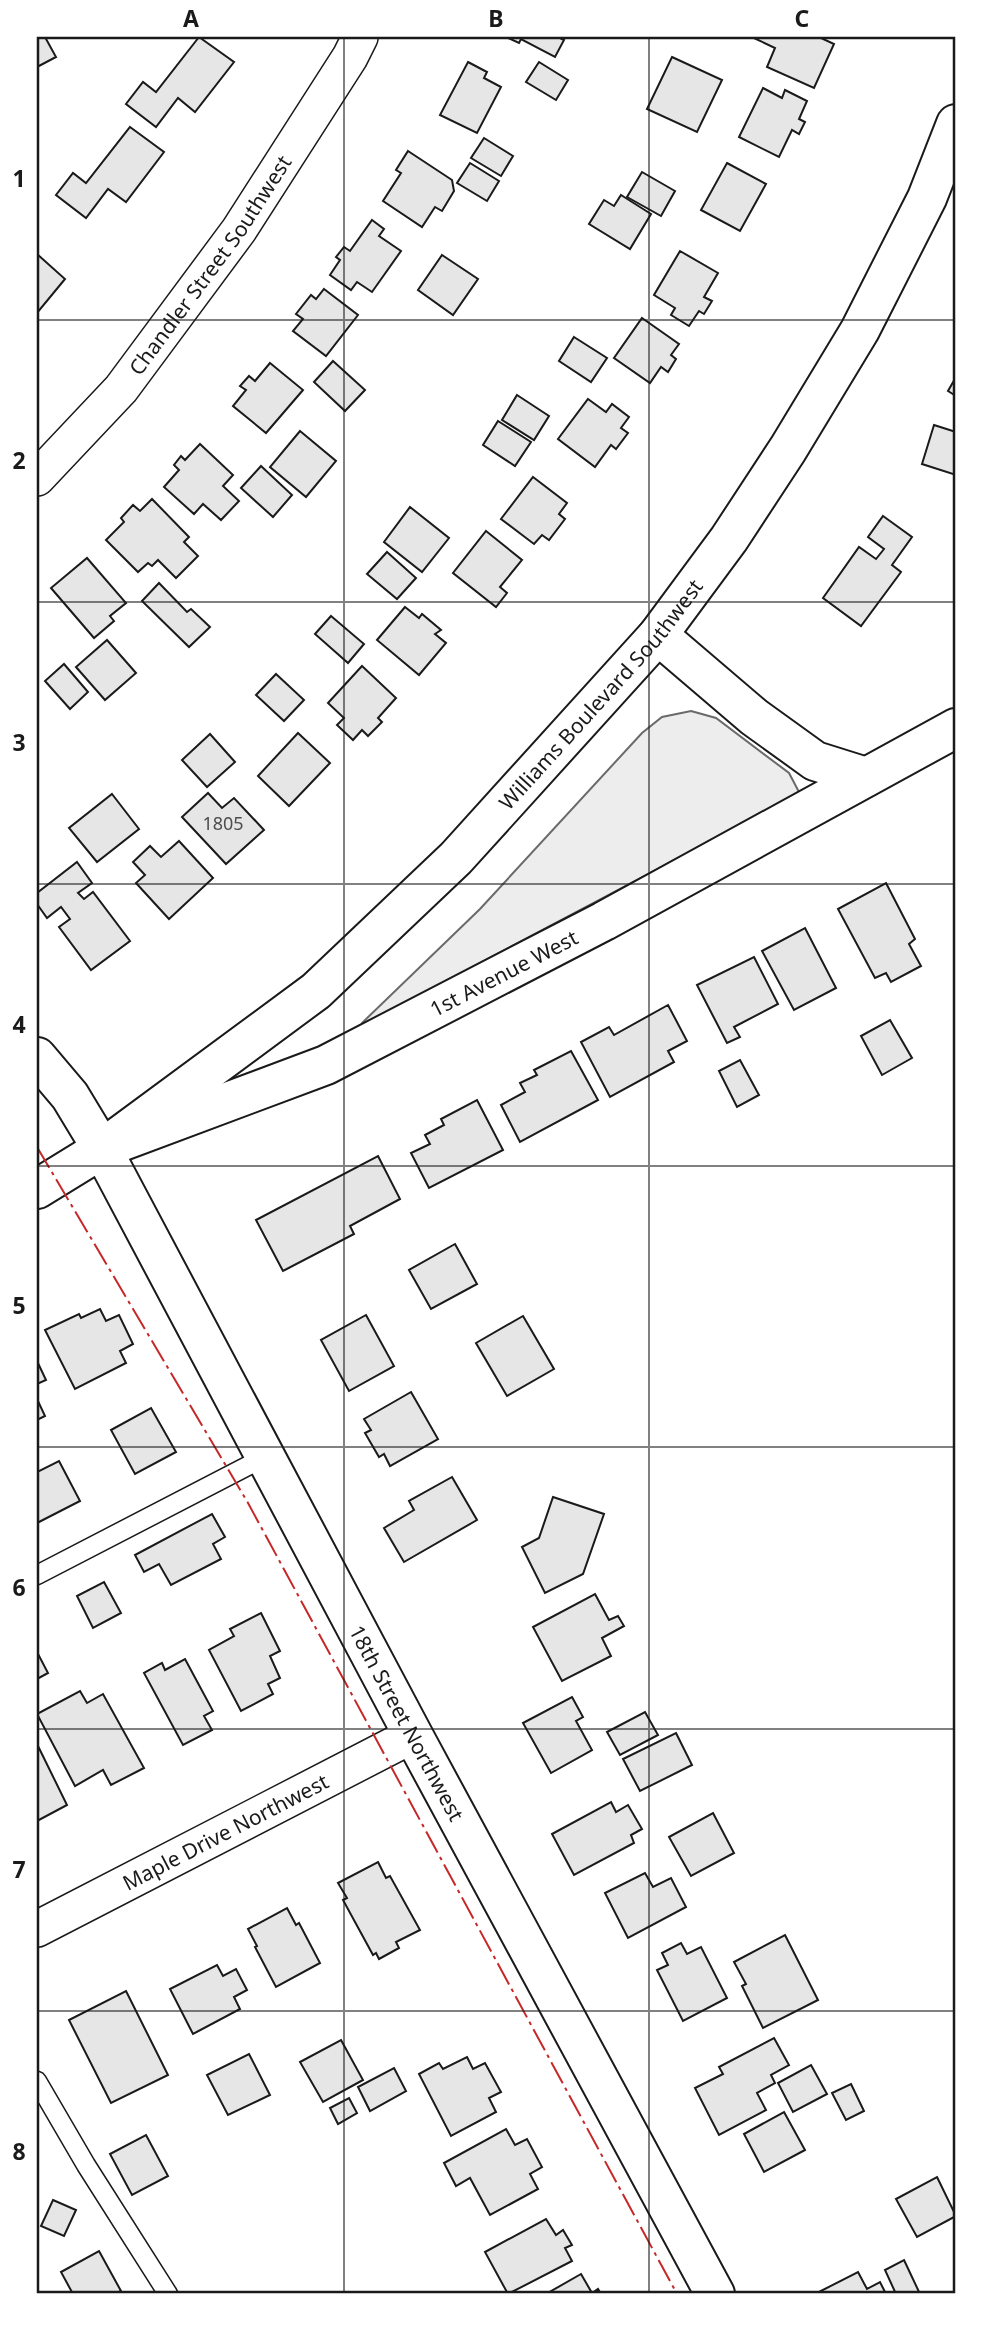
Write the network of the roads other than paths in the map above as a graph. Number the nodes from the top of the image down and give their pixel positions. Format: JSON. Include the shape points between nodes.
{"nodes":[{"id":1,"x":360,"y":37,"type":"edge"},
{"id":2,"x":956,"y":124,"type":"edge"},
{"id":3,"x":37,"y":478,"type":"edge"},
{"id":4,"x":658,"y":635,"type":"junction"},
{"id":5,"x":956,"y":728,"type":"edge"},
{"id":6,"x":866,"y":777,"type":"junction"},
{"id":7,"x":37,"y":1056,"type":"edge"},
{"id":8,"x":102,"y":1149,"type":"junction"},
{"id":9,"x":37,"y":1189,"type":"edge"},
{"id":10,"x":265,"y":1457,"type":"junction"},
{"id":11,"x":37,"y":1575,"type":"edge"},
{"id":12,"x":413,"y":1735,"type":"junction"},
{"id":13,"x":37,"y":1929,"type":"edge"},
{"id":14,"x":37,"y":2081,"type":"edge"},
{"id":15,"x":168,"y":2294,"type":"edge"},
{"id":16,"x":715,"y":2294,"type":"edge"}],
"edges":[{"from":1,"to":3,"type":"street","name":"Chandler Street Southwest","via":[[239,230],[121,389]]},
{"from":2,"to":4,"type":"street","name":"Williams Boulevard Southwest","via":[[927,198],[860,330],[729,539]]},
{"from":4,"to":6,"type":"street","via":[[754,717],[815,761]]},
{"from":4,"to":8,"type":"street","name":"Williams Boulevard Southwest","via":[[456,858],[316,991]]},
{"from":5,"to":6,"type":"street","name":"1st Avenue West"},
{"from":6,"to":8,"type":"street","name":"1st Avenue West","via":[[604,921],[326,1065]]},
{"from":7,"to":8,"type":"street","name":"18th Street Northwest","via":[[71,1096]]},
{"from":8,"to":9,"type":"street","name":"1st Avenue West"},
{"from":8,"to":10,"type":"street","name":"18th Street Northwest"},
{"from":10,"to":11,"type":"lane"},
{"from":10,"to":12,"type":"street","name":"18th Street Northwest"},
{"from":12,"to":13,"type":"street","name":"Maple Drive Northwest"},
{"from":12,"to":16,"type":"street","name":"18th Street Northwest"},
{"from":14,"to":15,"type":"lane"}]}
